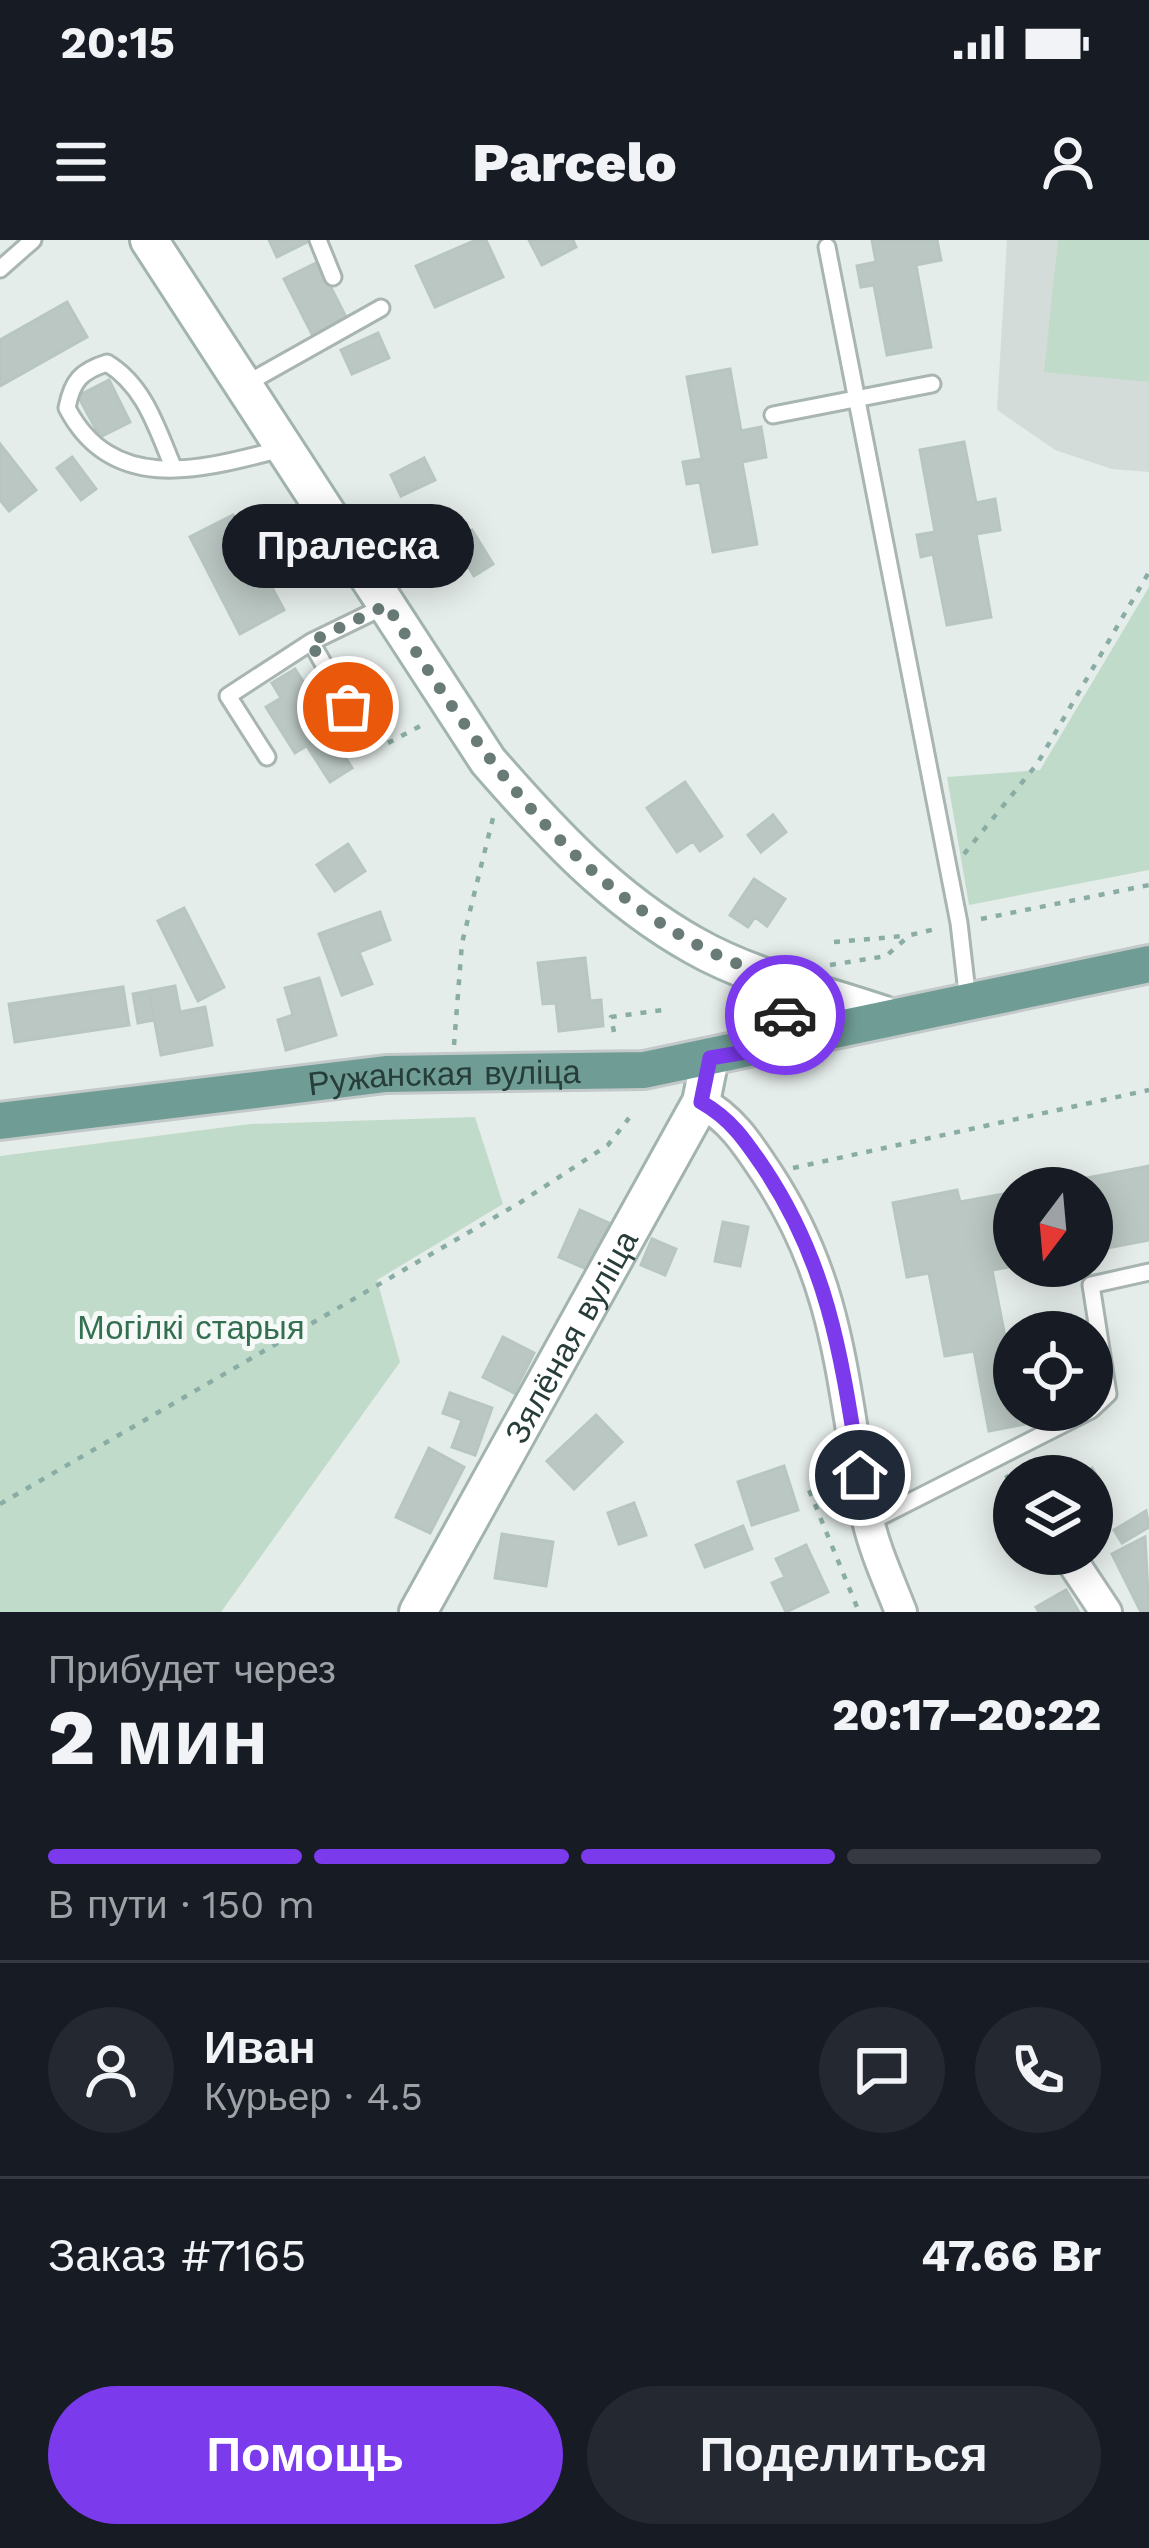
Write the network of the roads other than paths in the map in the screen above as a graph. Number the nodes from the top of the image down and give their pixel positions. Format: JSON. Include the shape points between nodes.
{"nodes":[{"id":1,"x":33,"y":240,"type":"edge"},
{"id":2,"x":149,"y":240,"type":"edge"},
{"id":3,"x":318,"y":240,"type":"edge"},
{"id":4,"x":827,"y":247,"type":"dead end"},
{"id":5,"x":0,"y":268,"type":"edge"},
{"id":6,"x":333,"y":277,"type":"dead end"},
{"id":7,"x":381,"y":308,"type":"dead end"},
{"id":8,"x":932,"y":384,"type":"dead end"},
{"id":9,"x":244,"y":386,"type":"junction"},
{"id":10,"x":856,"y":400,"type":"junction"},
{"id":11,"x":773,"y":415,"type":"dead end"},
{"id":12,"x":285,"y":448,"type":"junction"},
{"id":13,"x":174,"y":469,"type":"junction"},
{"id":14,"x":387,"y":605,"type":"junction"},
{"id":15,"x":310,"y":642,"type":"junction"},
{"id":16,"x":374,"y":744,"type":"road end"},
{"id":17,"x":267,"y":757,"type":"dead end"},
{"id":18,"x":1149,"y":964,"type":"edge"},
{"id":19,"x":782,"y":980,"type":"junction"},
{"id":20,"x":968,"y":1001,"type":"junction"},
{"id":21,"x":887,"y":1016,"type":"junction"},
{"id":22,"x":728,"y":1055,"type":"junction"},
{"id":23,"x":701,"y":1102,"type":"junction"},
{"id":24,"x":0,"y":1121,"type":"edge"},
{"id":25,"x":1149,"y":1272,"type":"edge"},
{"id":26,"x":1095,"y":1311,"type":"edge"},
{"id":27,"x":1050,"y":1431,"type":"edge"},
{"id":28,"x":868,"y":1523,"type":"junction"},
{"id":29,"x":1081,"y":1575,"type":"edge"},
{"id":30,"x":418,"y":1612,"type":"edge"},
{"id":31,"x":901,"y":1612,"type":"edge"},
{"id":32,"x":1106,"y":1612,"type":"edge"}],
"edges":[{"from":1,"to":5,"type":"lane"},
{"from":2,"to":9,"type":"main road"},
{"from":3,"to":6,"type":"lane"},
{"from":4,"to":10,"type":"lane"},
{"from":7,"to":9,"type":"lane"},
{"from":8,"to":10,"type":"lane"},
{"from":9,"to":12,"type":"main road"},
{"from":10,"to":11,"type":"lane"},
{"from":10,"to":20,"type":"lane"},
{"from":12,"to":13,"type":"lane"},
{"from":12,"to":14,"type":"main road"},
{"from":13,"to":13,"type":"lane","via":[[117,460],[79,431],[68,408],[71,386],[86,369],[107,363],[123,373]]},
{"from":14,"to":15,"type":"lane"},
{"from":14,"to":19,"type":"main road","via":[[488,761],[551,834],[659,924]]},
{"from":15,"to":16,"type":"lane"},
{"from":15,"to":17,"type":"lane","via":[[228,696]]},
{"from":18,"to":20,"type":"main road","name":"Ружанская вуліца"},
{"from":19,"to":21,"type":"main road"},
{"from":19,"to":22,"type":"main road","via":[[786,1014]]},
{"from":20,"to":21,"type":"main road","name":"Ружанская вуліца"},
{"from":21,"to":22,"type":"main road","name":"Ружанская вуліца"},
{"from":22,"to":23,"type":"main road","name":"Зялёная вуліца"},
{"from":22,"to":24,"type":"main road","name":"Ружанская вуліца","via":[[621,1072],[386,1074]]},
{"from":23,"to":28,"type":"street","via":[[730,1119],[819,1268]]},
{"from":23,"to":30,"type":"main road","name":"Зялёная вуліца"},
{"from":25,"to":26,"type":"lane","via":[[1091,1286]]},
{"from":27,"to":28,"type":"lane"},
{"from":28,"to":31,"type":"street"},
{"from":29,"to":32,"type":"street"}]}
